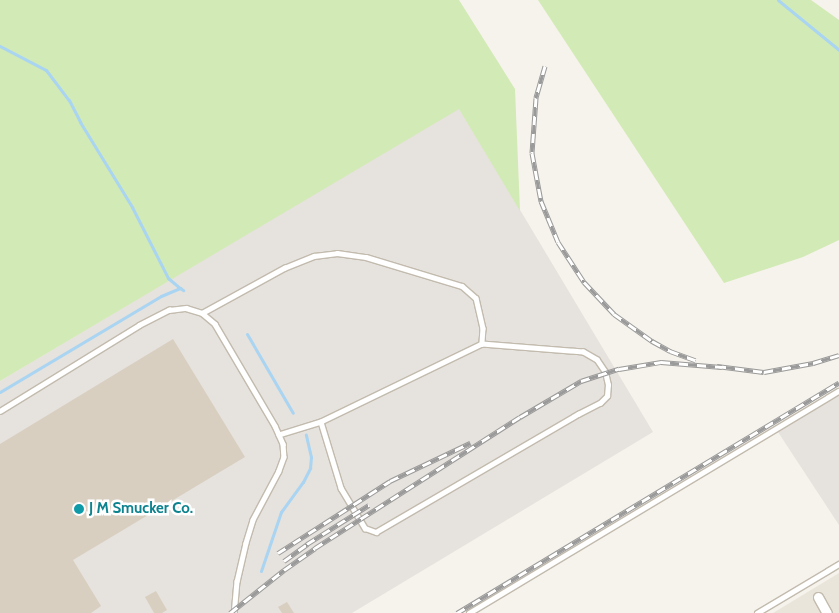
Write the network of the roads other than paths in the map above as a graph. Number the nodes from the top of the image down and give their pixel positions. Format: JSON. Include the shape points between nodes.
{"nodes":[{"id":1,"x":202,"y":313,"type":"junction"},
{"id":2,"x":482,"y":344,"type":"junction"},
{"id":3,"x":839,"y":392,"type":"edge"},
{"id":4,"x":0,"y":411,"type":"edge"},
{"id":5,"x":320,"y":422,"type":"junction"},
{"id":6,"x":279,"y":435,"type":"junction"},
{"id":7,"x":839,"y":564,"type":"edge"},
{"id":8,"x":818,"y":597,"type":"dead end"},
{"id":9,"x":234,"y":613,"type":"edge"},
{"id":10,"x":469,"y":613,"type":"edge"},
{"id":11,"x":758,"y":613,"type":"edge"},
{"id":12,"x":827,"y":613,"type":"edge"}],
"edges":[{"from":1,"to":2,"type":"lane","via":[[284,268],[314,256],[366,257],[462,286],[476,298]]},
{"from":1,"to":4,"type":"lane","via":[[186,308],[168,310]]},
{"from":1,"to":6,"type":"lane","via":[[222,333]]},
{"from":2,"to":5,"type":"lane"},
{"from":2,"to":5,"type":"lane","via":[[583,352],[597,360],[605,372],[607,396],[376,532],[365,528],[341,488]]},
{"from":3,"to":10,"type":"lane"},
{"from":5,"to":6,"type":"lane"},
{"from":6,"to":9,"type":"lane","via":[[284,457],[246,543]]},
{"from":7,"to":11,"type":"lane"},
{"from":8,"to":12,"type":"street"}]}
